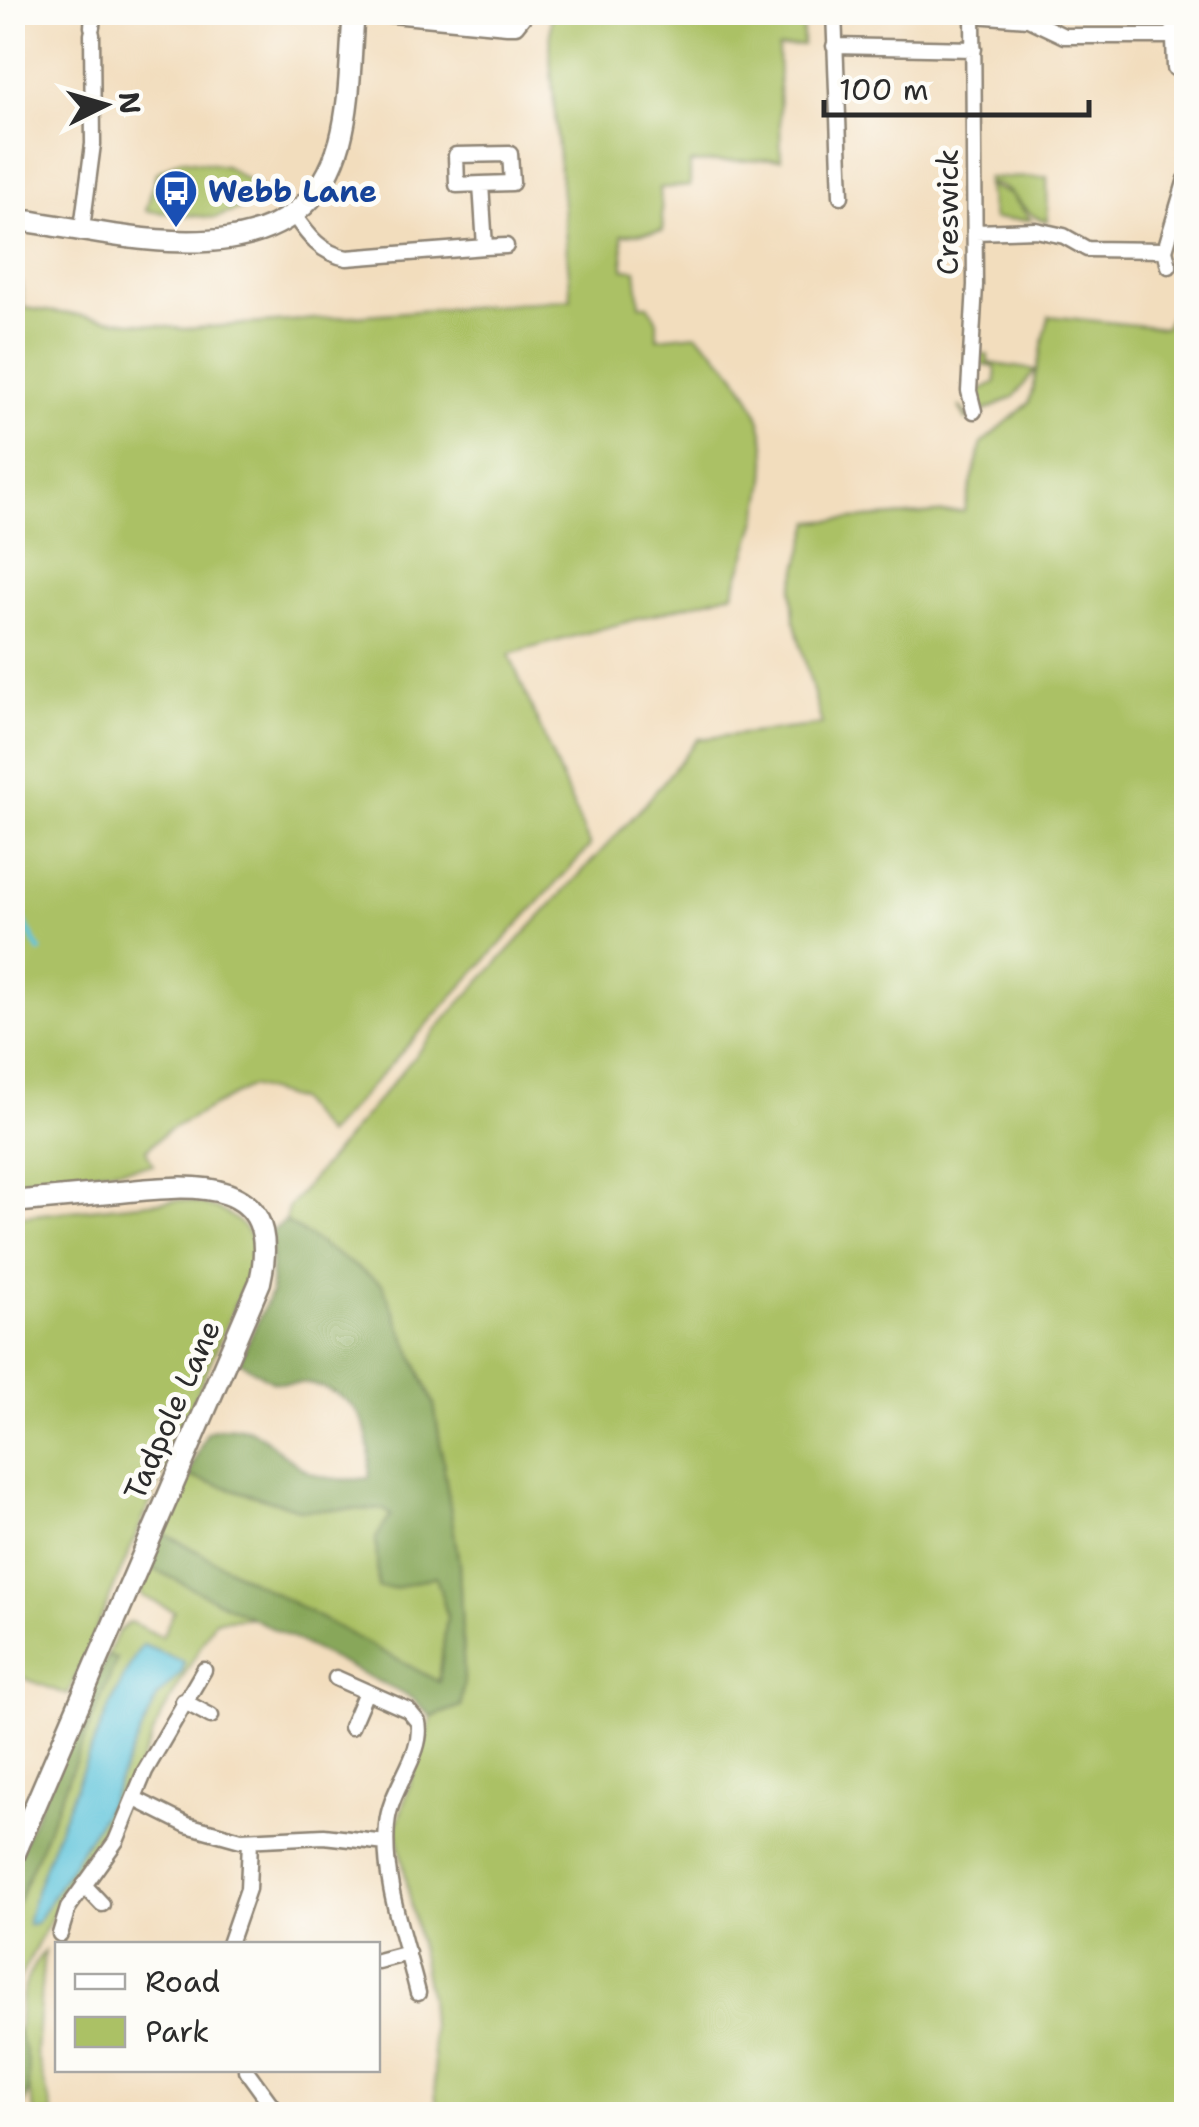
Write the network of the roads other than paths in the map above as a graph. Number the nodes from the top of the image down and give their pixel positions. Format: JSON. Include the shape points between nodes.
{"nodes":[{"id":1,"x":202,"y":12,"type":"edge"},
{"id":2,"x":248,"y":12,"type":"edge"},
{"id":3,"x":358,"y":12,"type":"edge"},
{"id":4,"x":528,"y":12,"type":"edge"},
{"id":5,"x":834,"y":12,"type":"edge"},
{"id":6,"x":1173,"y":12,"type":"edge"},
{"id":7,"x":973,"y":14,"type":"edge"},
{"id":8,"x":92,"y":25,"type":"edge"},
{"id":9,"x":1173,"y":36,"type":"junction"},
{"id":10,"x":834,"y":46,"type":"junction"},
{"id":11,"x":974,"y":49,"type":"junction"},
{"id":12,"x":1174,"y":68,"type":"dead end"},
{"id":13,"x":1186,"y":179,"type":"edge"},
{"id":14,"x":481,"y":184,"type":"dead end"},
{"id":15,"x":837,"y":192,"type":"dead end"},
{"id":16,"x":292,"y":214,"type":"junction"},
{"id":17,"x":12,"y":219,"type":"edge"},
{"id":18,"x":82,"y":228,"type":"junction"},
{"id":19,"x":975,"y":232,"type":"junction"},
{"id":20,"x":506,"y":246,"type":"dead end"},
{"id":21,"x":485,"y":247,"type":"junction"},
{"id":22,"x":1165,"y":250,"type":"junction"},
{"id":23,"x":1169,"y":266,"type":"dead end"},
{"id":24,"x":974,"y":411,"type":"dead end"},
{"id":25,"x":12,"y":1202,"type":"edge"},
{"id":26,"x":204,"y":1670,"type":"dead end"},
{"id":27,"x":336,"y":1678,"type":"dead end"},
{"id":28,"x":366,"y":1692,"type":"junction"},
{"id":29,"x":183,"y":1700,"type":"junction"},
{"id":30,"x":211,"y":1716,"type":"dead end"},
{"id":31,"x":351,"y":1726,"type":"dead end"},
{"id":32,"x":135,"y":1799,"type":"junction"},
{"id":33,"x":250,"y":1841,"type":"junction"},
{"id":34,"x":386,"y":1843,"type":"junction"},
{"id":35,"x":12,"y":1860,"type":"edge"},
{"id":36,"x":84,"y":1885,"type":"junction"},
{"id":37,"x":102,"y":1904,"type":"dead end"},
{"id":38,"x":60,"y":1934,"type":"dead end"},
{"id":39,"x":229,"y":1942,"type":"edge"},
{"id":40,"x":408,"y":1953,"type":"junction"},
{"id":41,"x":380,"y":1960,"type":"edge"},
{"id":42,"x":418,"y":1993,"type":"dead end"},
{"id":43,"x":247,"y":2072,"type":"edge"},
{"id":44,"x":278,"y":2114,"type":"edge"}],
"edges":[{"from":1,"to":2,"type":"street"},
{"from":3,"to":4,"type":"street","via":[[516,26]]},
{"from":3,"to":16,"type":"street","via":[[340,140],[321,182]]},
{"from":5,"to":10,"type":"street"},
{"from":6,"to":9,"type":"street"},
{"from":7,"to":9,"type":"street","via":[[1015,16],[1064,36]]},
{"from":7,"to":11,"type":"street","name":"Creswick"},
{"from":8,"to":18,"type":"street","via":[[93,144]]},
{"from":9,"to":12,"type":"street"},
{"from":10,"to":11,"type":"street"},
{"from":10,"to":15,"type":"street"},
{"from":11,"to":19,"type":"street","name":"Creswick"},
{"from":13,"to":22,"type":"street"},
{"from":14,"to":21,"type":"street"},
{"from":16,"to":18,"type":"street","via":[[257,234],[210,244]]},
{"from":16,"to":21,"type":"street","via":[[316,244],[346,258]]},
{"from":17,"to":18,"type":"street"},
{"from":19,"to":22,"type":"street","via":[[1036,230],[1088,249]]},
{"from":19,"to":24,"type":"street","name":"Creswick","via":[[969,391]]},
{"from":20,"to":21,"type":"street"},
{"from":22,"to":23,"type":"street"},
{"from":25,"to":35,"type":"street","name":"Tadpole Lane","via":[[202,1185],[257,1215],[266,1248],[260,1282]]},
{"from":26,"to":29,"type":"street"},
{"from":27,"to":28,"type":"street"},
{"from":28,"to":31,"type":"street"},
{"from":28,"to":34,"type":"street","via":[[408,1710],[420,1730],[389,1807]]},
{"from":29,"to":30,"type":"street"},
{"from":29,"to":32,"type":"street"},
{"from":32,"to":33,"type":"street","via":[[204,1832]]},
{"from":32,"to":36,"type":"street"},
{"from":33,"to":34,"type":"street","via":[[324,1836]]},
{"from":33,"to":39,"type":"street","via":[[248,1889]]},
{"from":34,"to":40,"type":"street"},
{"from":36,"to":37,"type":"street"},
{"from":36,"to":38,"type":"street"},
{"from":40,"to":41,"type":"street"},
{"from":40,"to":42,"type":"street"},
{"from":43,"to":44,"type":"street"}]}
